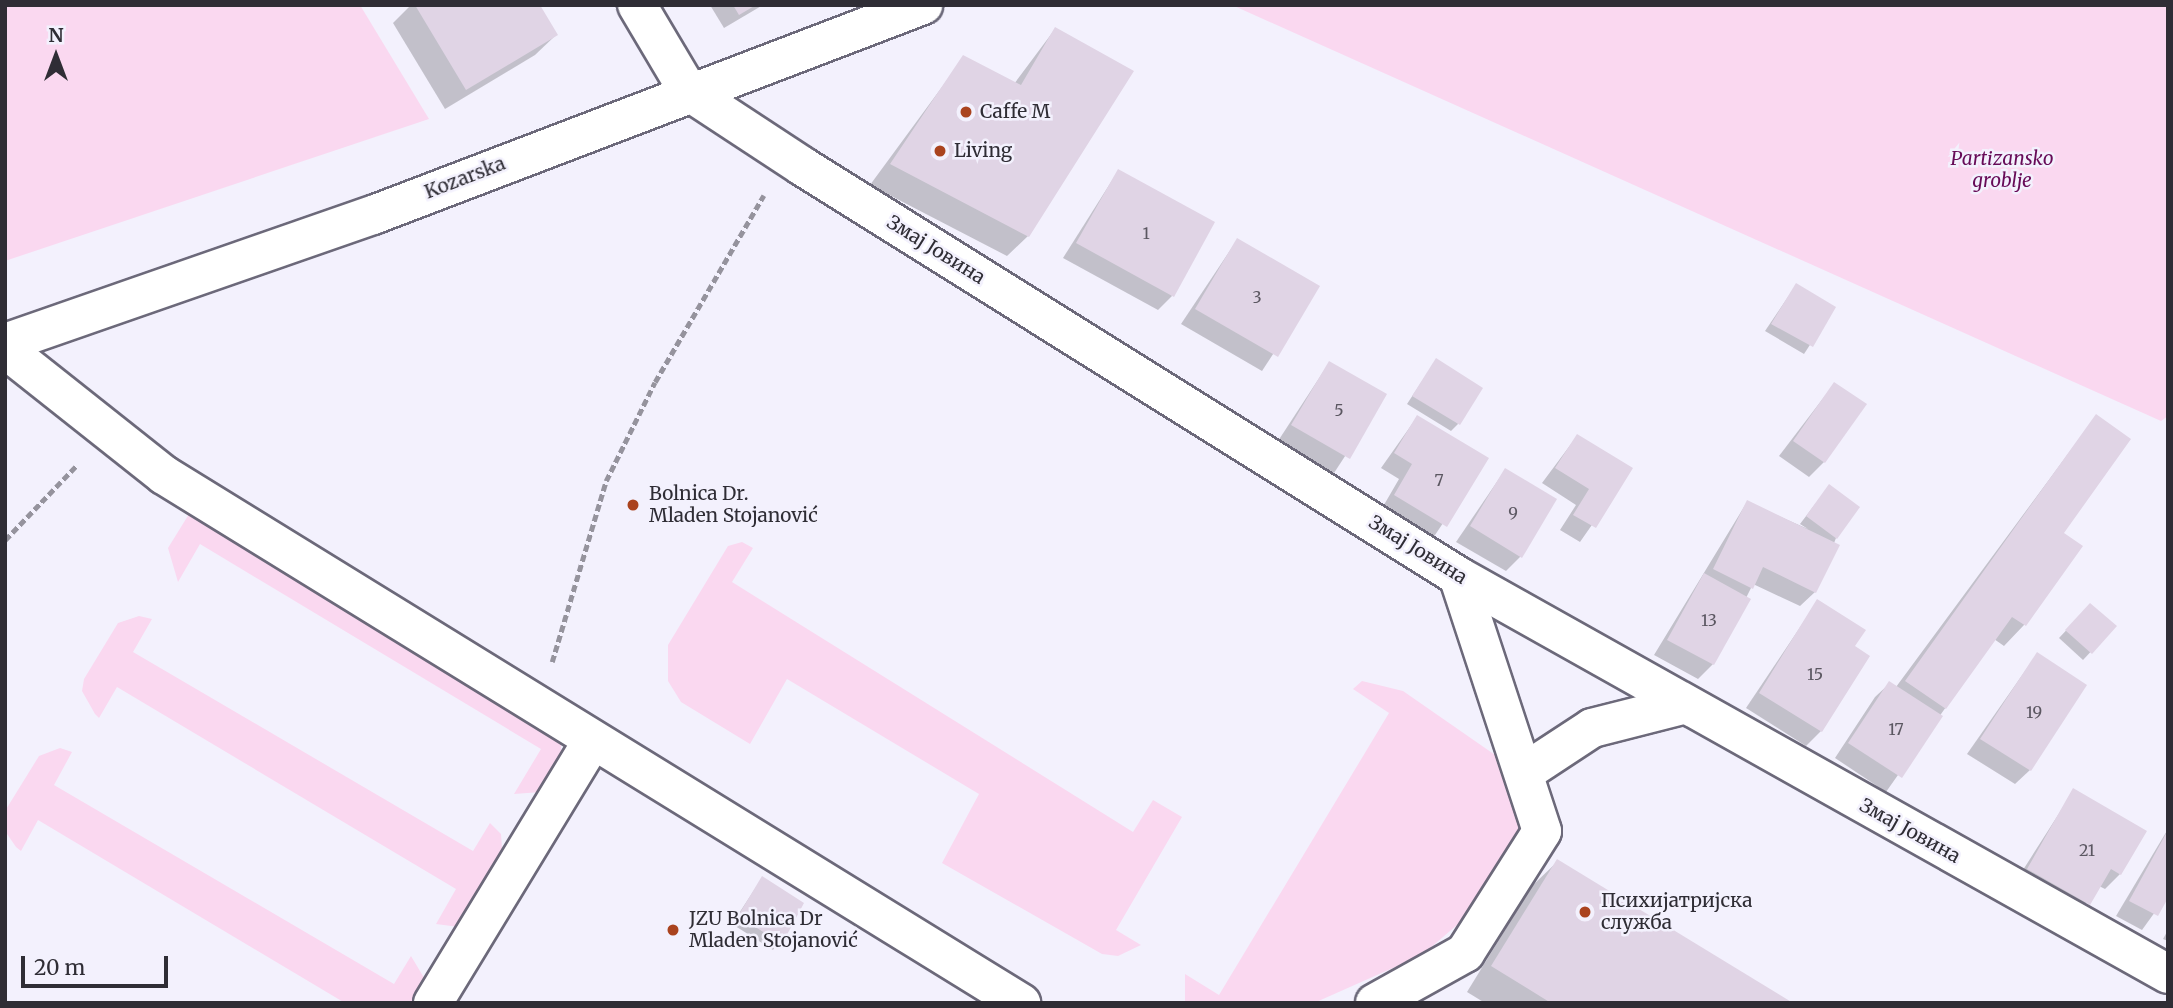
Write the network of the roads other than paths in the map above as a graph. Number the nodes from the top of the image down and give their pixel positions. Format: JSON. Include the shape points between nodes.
{"nodes":[{"id":1,"x":637,"y":5,"type":"edge"},
{"id":2,"x":923,"y":5,"type":"edge"},
{"id":3,"x":688,"y":92,"type":"junction"},
{"id":4,"x":5,"y":343,"type":"edge"},
{"id":5,"x":5,"y":349,"type":"edge"},
{"id":6,"x":1458,"y":576,"type":"junction"},
{"id":7,"x":1683,"y":705,"type":"junction"},
{"id":8,"x":591,"y":743,"type":"junction"},
{"id":9,"x":1525,"y":772,"type":"junction"},
{"id":10,"x":2168,"y":974,"type":"edge"},
{"id":11,"x":433,"y":1003,"type":"edge"},
{"id":12,"x":1021,"y":1003,"type":"edge"},
{"id":13,"x":1375,"y":1003,"type":"edge"}],
"edges":[{"from":1,"to":3,"type":"street"},
{"from":2,"to":3,"type":"street","name":"Kozarska"},
{"from":3,"to":4,"type":"street","name":"Kozarska","via":[[373,215]]},
{"from":3,"to":6,"type":"street","name":"Змај Јовина"},
{"from":5,"to":8,"type":"street","via":[[108,435]]},
{"from":6,"to":7,"type":"street","name":"Змај Јовина"},
{"from":6,"to":9,"type":"street"},
{"from":7,"to":9,"type":"street","via":[[1592,728]]},
{"from":7,"to":10,"type":"street","name":"Змај Јовина"},
{"from":8,"to":11,"type":"street"},
{"from":8,"to":12,"type":"street"},
{"from":9,"to":13,"type":"street","via":[[1542,831],[1465,953]]}]}
